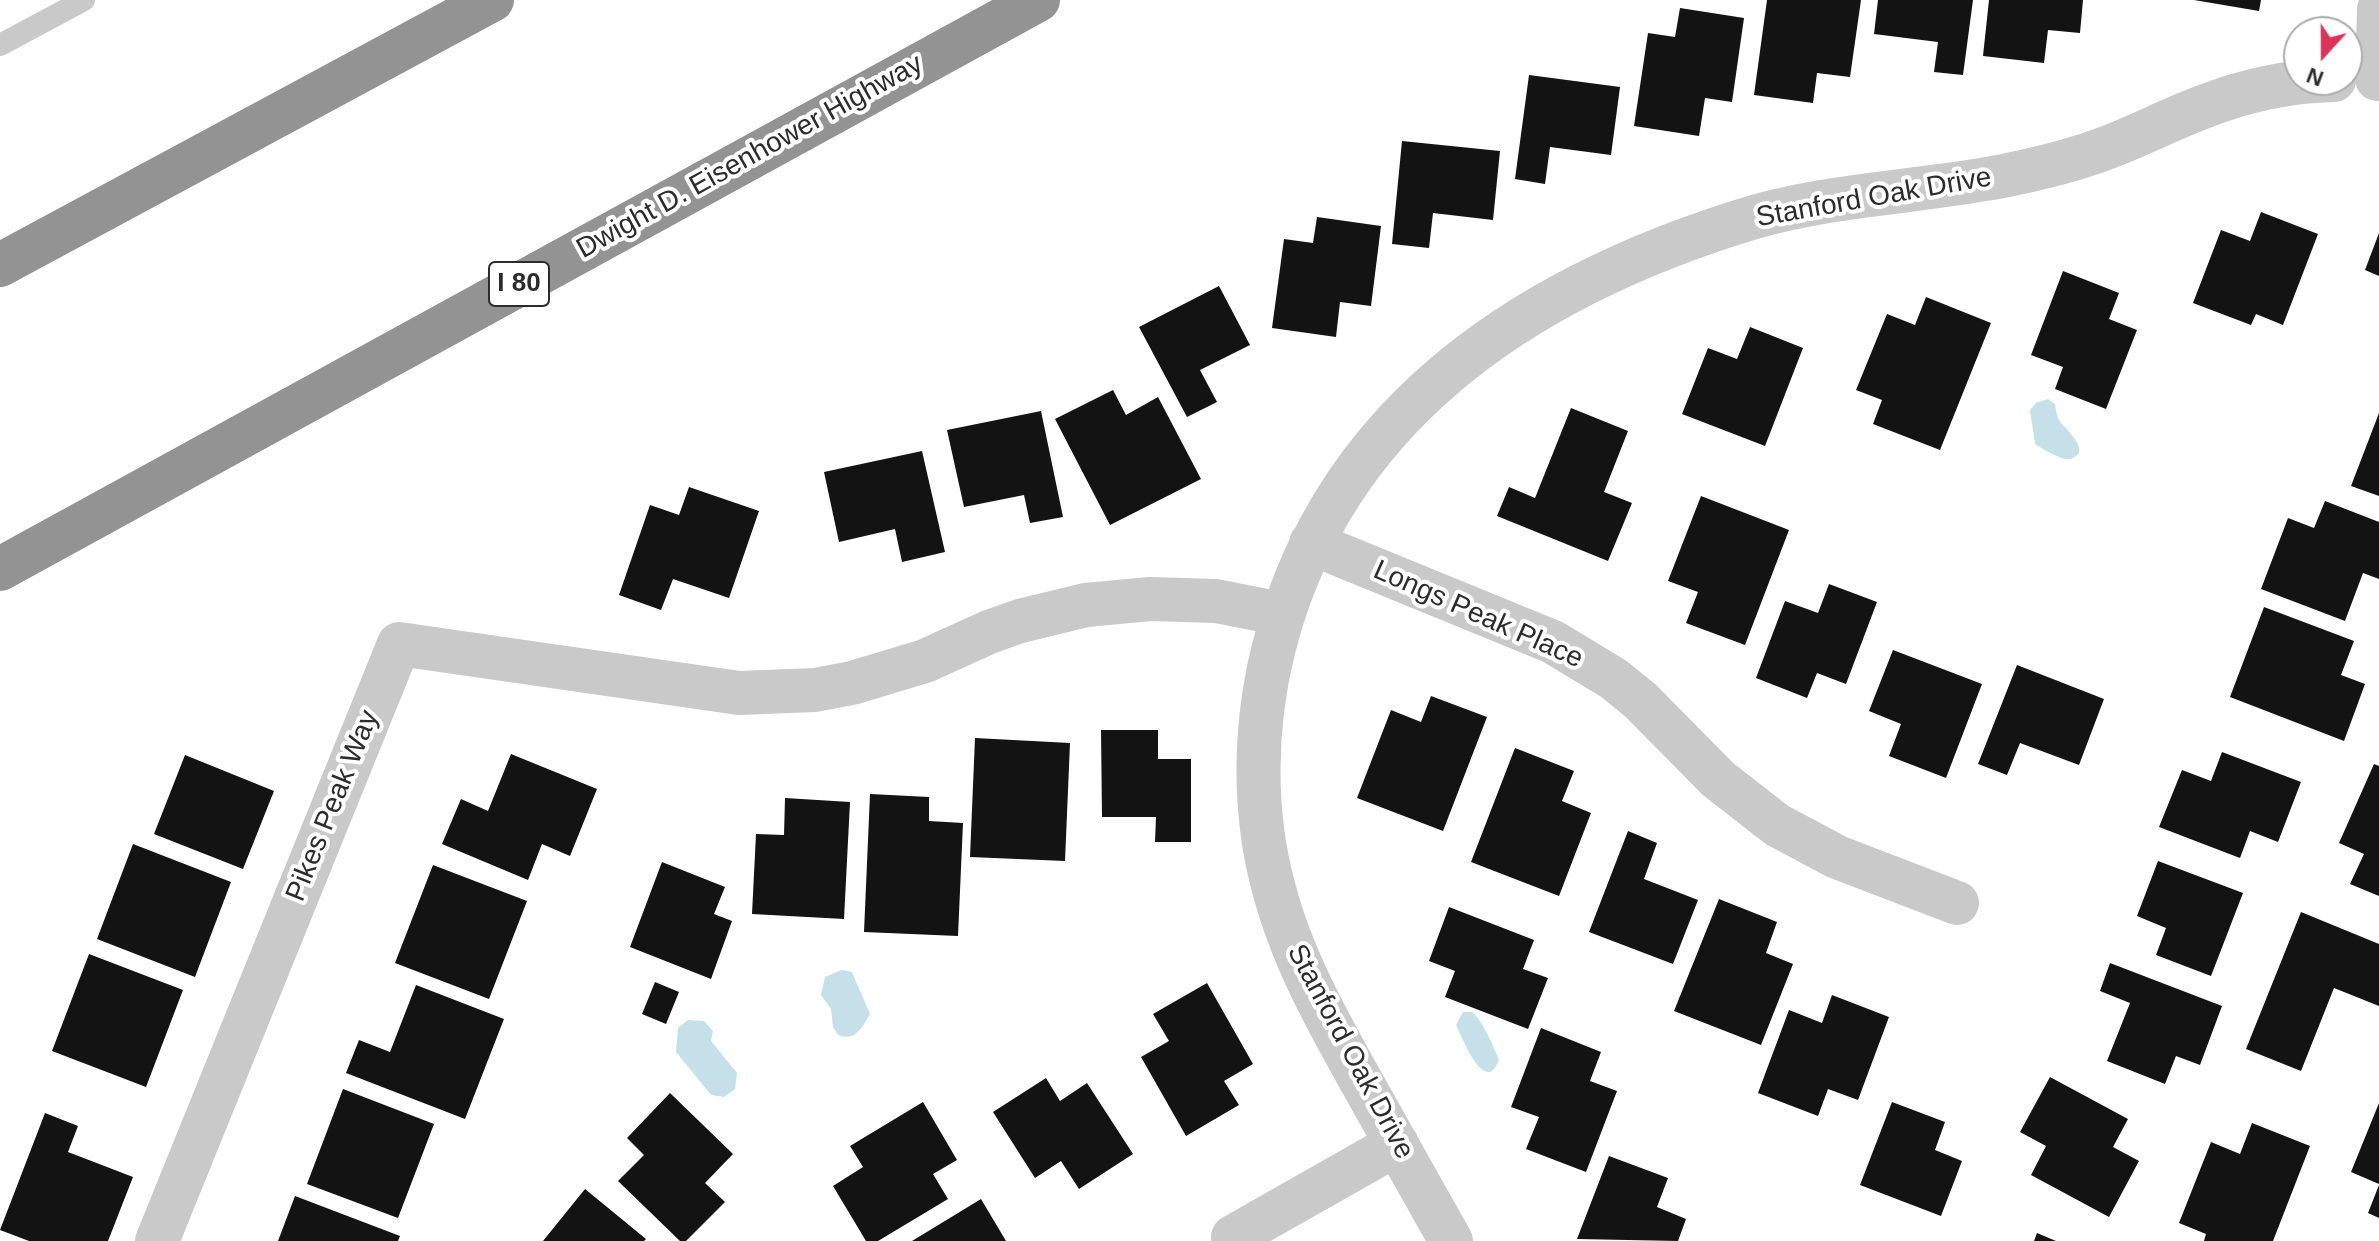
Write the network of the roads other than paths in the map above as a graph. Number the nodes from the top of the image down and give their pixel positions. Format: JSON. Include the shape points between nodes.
{"nodes":[{"id":1,"x":84,"y":0,"type":"edge"},
{"id":2,"x":492,"y":0,"type":"edge"},
{"id":3,"x":1038,"y":0,"type":"edge"},
{"id":4,"x":2379,"y":9,"type":"edge"},
{"id":5,"x":0,"y":45,"type":"edge"},
{"id":6,"x":2363,"y":65,"type":"edge"},
{"id":7,"x":2283,"y":85,"type":"edge"},
{"id":8,"x":0,"y":265,"type":"edge"},
{"id":9,"x":1311,"y":543,"type":"junction"},
{"id":10,"x":0,"y":569,"type":"edge"},
{"id":11,"x":1282,"y":614,"type":"junction"},
{"id":12,"x":1957,"y":903,"type":"dead end"},
{"id":13,"x":1397,"y":1144,"type":"junction"},
{"id":14,"x":1233,"y":1237,"type":"dead end"},
{"id":15,"x":157,"y":1241,"type":"edge"},
{"id":16,"x":1451,"y":1241,"type":"edge"}],
"edges":[{"from":1,"to":5,"type":"lane"},
{"from":2,"to":8,"type":"highway"},
{"from":3,"to":10,"type":"highway","name":"Dwight D. Eisenhower Highway","number":"I 80"},
{"from":4,"to":6,"type":"street"},
{"from":7,"to":9,"type":"street","name":"Stanford Oak Drive","via":[[2218,102],[2042,169],[1835,199],[1741,220],[1651,253],[1563,294],[1499,332],[1426,390],[1376,442]]},
{"from":9,"to":11,"type":"street","name":"Stanford Oak Drive"},
{"from":9,"to":12,"type":"street","name":"Longs Peak Place","via":[[1553,642],[1641,701],[1718,779],[1777,825],[1837,857]]},
{"from":11,"to":13,"type":"street","name":"Stanford Oak Drive","via":[[1266,678],[1258,748],[1261,819],[1273,887],[1295,954],[1323,1014]]},
{"from":11,"to":15,"type":"street","name":"Pikes Peak Way","via":[[1216,601],[1150,599],[1086,605],[1020,621],[925,661],[852,683],[739,693],[399,644]]},
{"from":13,"to":14,"type":"street"},
{"from":13,"to":16,"type":"street","name":"Stanford Oak Drive"}]}
